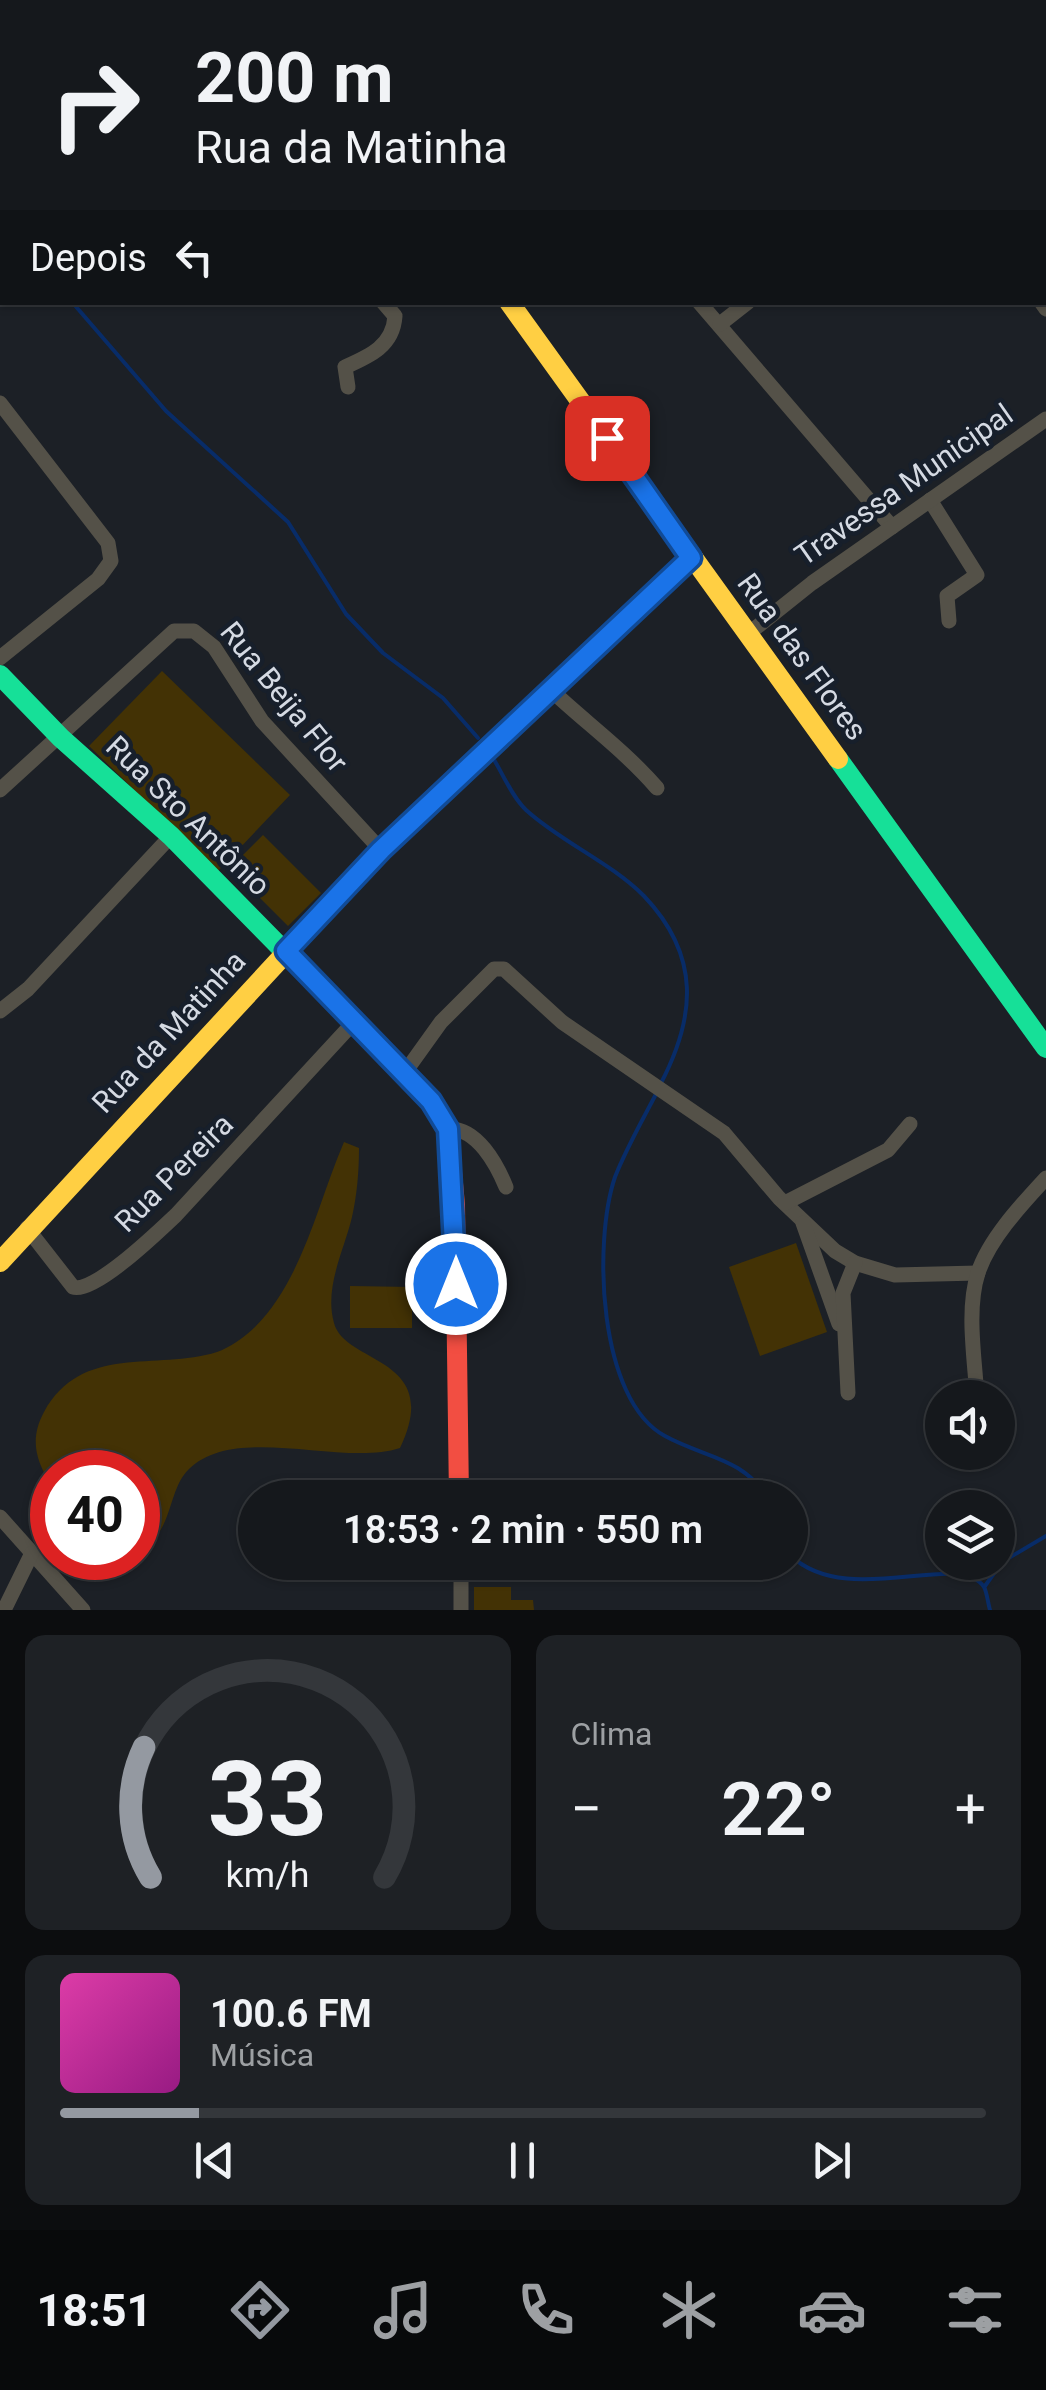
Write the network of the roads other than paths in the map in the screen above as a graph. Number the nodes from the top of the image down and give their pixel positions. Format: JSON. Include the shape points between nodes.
{"nodes":[{"id":1,"x":386,"y":305,"type":"edge"},
{"id":2,"x":511,"y":305,"type":"edge"},
{"id":3,"x":702,"y":305,"type":"edge"},
{"id":4,"x":744,"y":305,"type":"edge"},
{"id":5,"x":720,"y":324,"type":"junction"},
{"id":6,"x":348,"y":388,"type":"dead end"},
{"id":7,"x":0,"y":403,"type":"edge"},
{"id":8,"x":1046,"y":419,"type":"edge"},
{"id":9,"x":930,"y":500,"type":"junction"},
{"id":10,"x":892,"y":527,"type":"junction"},
{"id":11,"x":691,"y":558,"type":"junction"},
{"id":12,"x":949,"y":621,"type":"dead end"},
{"id":13,"x":748,"y":634,"type":"junction"},
{"id":14,"x":0,"y":658,"type":"edge"},
{"id":15,"x":0,"y":675,"type":"edge"},
{"id":16,"x":550,"y":689,"type":"junction"},
{"id":17,"x":58,"y":734,"type":"junction"},
{"id":18,"x":656,"y":788,"type":"dead end"},
{"id":19,"x":0,"y":790,"type":"edge"},
{"id":20,"x":171,"y":836,"type":"junction"},
{"id":21,"x":381,"y":850,"type":"junction"},
{"id":22,"x":286,"y":951,"type":"junction"},
{"id":23,"x":0,"y":1011,"type":"edge"},
{"id":24,"x":354,"y":1022,"type":"junction"},
{"id":25,"x":1046,"y":1048,"type":"edge"},
{"id":26,"x":403,"y":1075,"type":"junction"},
{"id":27,"x":910,"y":1124,"type":"dead end"},
{"id":28,"x":448,"y":1129,"type":"junction"},
{"id":29,"x":1046,"y":1178,"type":"edge"},
{"id":30,"x":506,"y":1187,"type":"dead end"},
{"id":31,"x":785,"y":1204,"type":"junction"},
{"id":32,"x":802,"y":1220,"type":"junction"},
{"id":33,"x":27,"y":1228,"type":"junction"},
{"id":34,"x":0,"y":1262,"type":"edge"},
{"id":35,"x":854,"y":1263,"type":"junction"},
{"id":36,"x":978,"y":1273,"type":"junction"},
{"id":37,"x":842,"y":1332,"type":"junction"},
{"id":38,"x":977,"y":1380,"type":"edge"},
{"id":39,"x":848,"y":1393,"type":"dead end"},
{"id":40,"x":459,"y":1480,"type":"edge"},
{"id":41,"x":0,"y":1517,"type":"edge"},
{"id":42,"x":30,"y":1551,"type":"edge"},
{"id":43,"x":30,"y":1557,"type":"edge"},
{"id":44,"x":56,"y":1580,"type":"edge"},
{"id":45,"x":461,"y":1580,"type":"edge"},
{"id":46,"x":4,"y":1610,"type":"edge"},
{"id":47,"x":83,"y":1610,"type":"edge"},
{"id":48,"x":461,"y":1610,"type":"edge"}],
"edges":[{"from":1,"to":6,"type":"street","via":[[395,316],[394,332],[375,354],[346,366]]},
{"from":2,"to":11,"type":"street","name":"Rua das Flores"},
{"from":3,"to":5,"type":"street"},
{"from":4,"to":5,"type":"street"},
{"from":5,"to":10,"type":"street"},
{"from":7,"to":14,"type":"street","via":[[108,543],[112,562]]},
{"from":8,"to":9,"type":"street","name":"Travessa Municipal"},
{"from":9,"to":10,"type":"street","name":"Travessa Municipal"},
{"from":9,"to":12,"type":"street","via":[[976,576],[947,596]]},
{"from":10,"to":13,"type":"street","name":"Travessa Municipal"},
{"from":11,"to":13,"type":"street","name":"Rua das Flores"},
{"from":11,"to":16,"type":"street","name":"Rua da Matinha"},
{"from":13,"to":25,"type":"street","name":"Rua das Flores"},
{"from":15,"to":17,"type":"street","name":"Rua Sto Antônio"},
{"from":16,"to":18,"type":"street","via":[[625,751]]},
{"from":16,"to":21,"type":"street","name":"Rua da Matinha"},
{"from":17,"to":19,"type":"street"},
{"from":17,"to":20,"type":"street","name":"Rua Sto Antônio"},
{"from":17,"to":21,"type":"street","name":"Rua Beija Flor","via":[[182,628],[198,633],[262,721]]},
{"from":20,"to":22,"type":"street","name":"Rua Sto Antônio"},
{"from":20,"to":23,"type":"street"},
{"from":21,"to":22,"type":"street","name":"Rua da Matinha"},
{"from":22,"to":24,"type":"street","name":"Rua Sto Antônio"},
{"from":22,"to":33,"type":"street","name":"Rua da Matinha"},
{"from":24,"to":26,"type":"street","name":"Rua Sto Antônio"},
{"from":24,"to":33,"type":"street","name":"Rua Pereira","via":[[176,1215],[86,1288],[73,1287]]},
{"from":26,"to":28,"type":"street","name":"Rua Sto Antônio"},
{"from":26,"to":31,"type":"street","via":[[441,1022],[494,969],[510,972],[562,1022],[724,1133]]},
{"from":27,"to":31,"type":"street","via":[[888,1150]]},
{"from":28,"to":30,"type":"street","via":[[457,1128],[483,1147]]},
{"from":28,"to":40,"type":"street"},
{"from":29,"to":36,"type":"street"},
{"from":31,"to":32,"type":"street"},
{"from":32,"to":35,"type":"street"},
{"from":32,"to":37,"type":"street"},
{"from":33,"to":34,"type":"street","name":"Rua da Matinha"},
{"from":35,"to":36,"type":"street","via":[[896,1275]]},
{"from":35,"to":37,"type":"street","via":[[843,1294]]},
{"from":36,"to":38,"type":"street"},
{"from":37,"to":39,"type":"street"},
{"from":41,"to":42,"type":"street"},
{"from":43,"to":46,"type":"street"},
{"from":44,"to":47,"type":"street"},
{"from":45,"to":48,"type":"street"}]}
